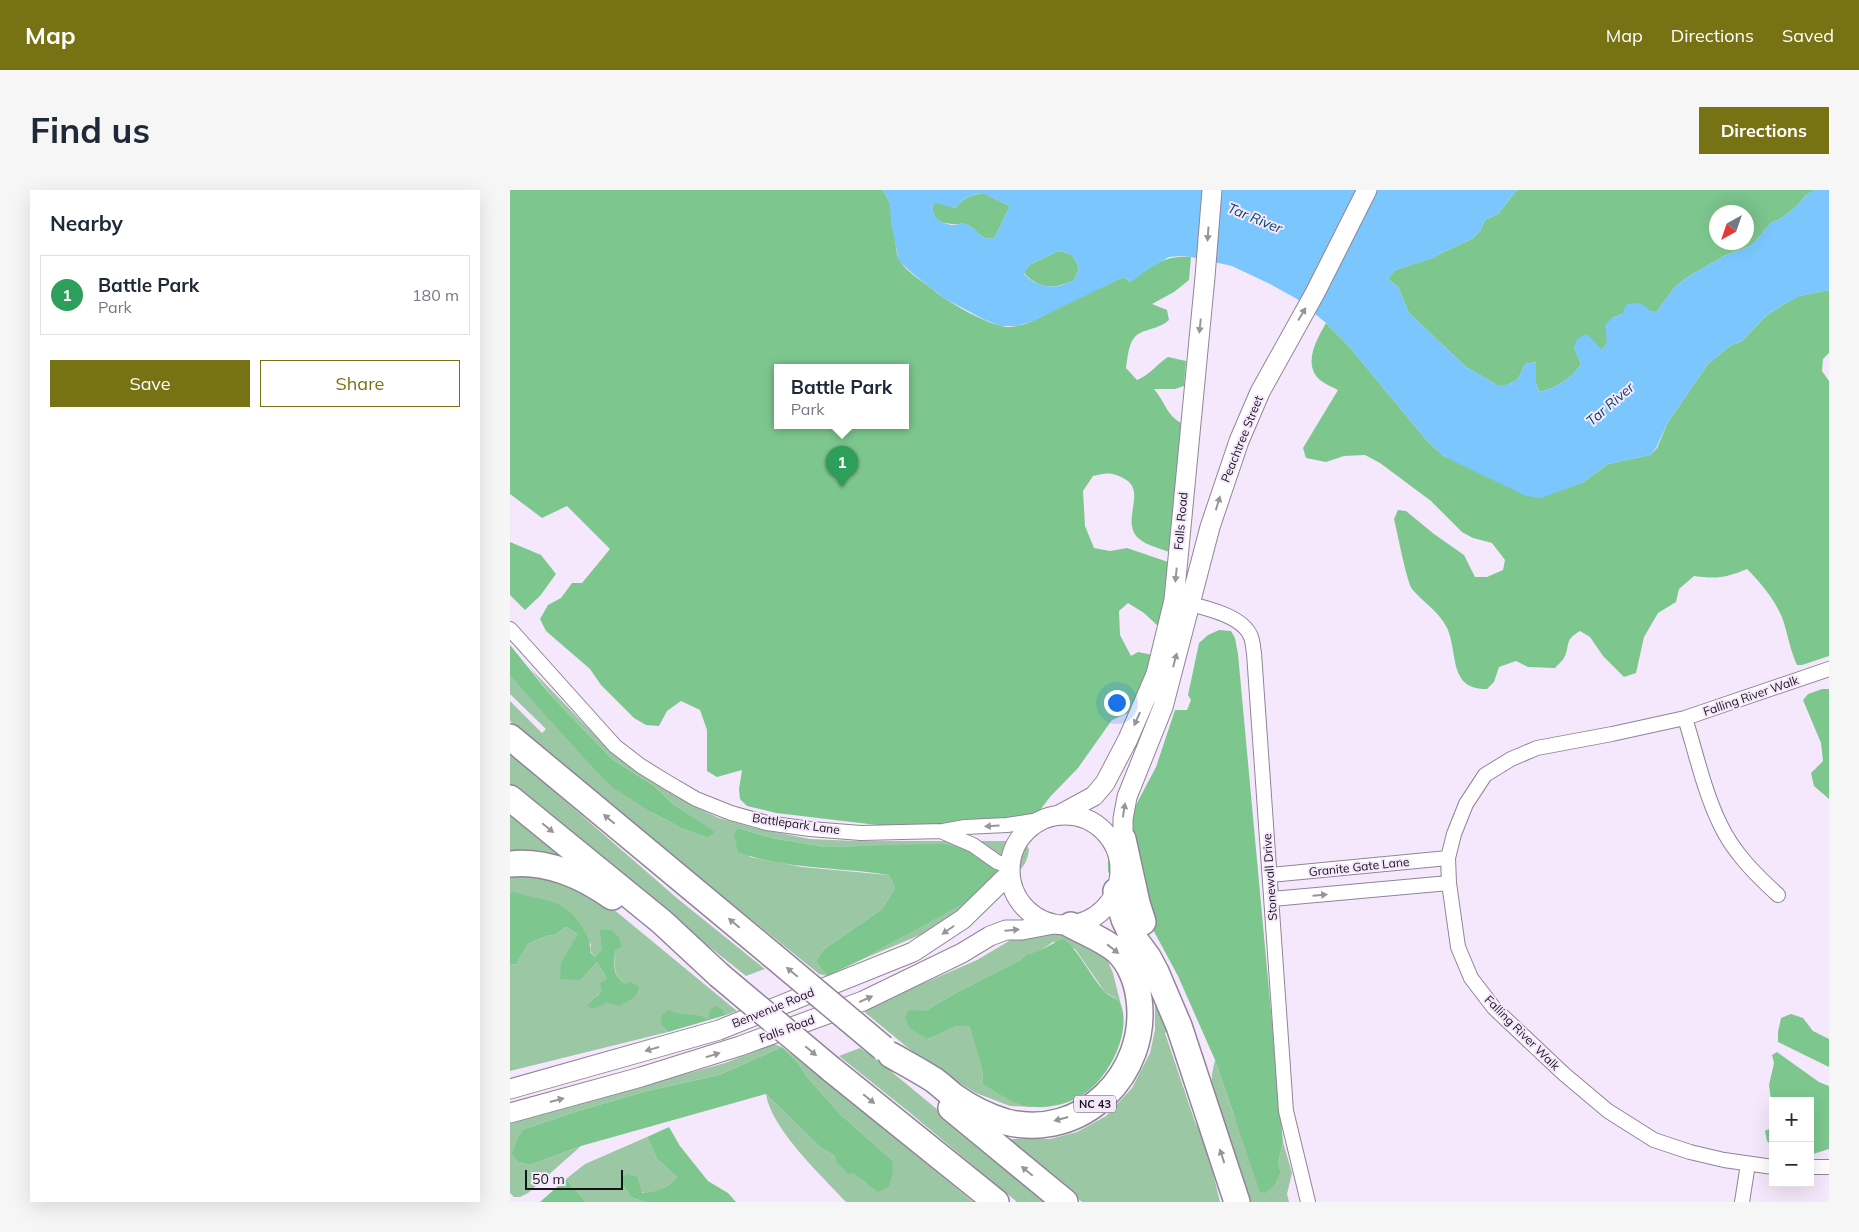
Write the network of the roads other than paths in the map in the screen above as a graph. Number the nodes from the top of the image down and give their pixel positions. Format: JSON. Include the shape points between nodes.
{"nodes":[{"id":1,"x":1212,"y":190,"type":"edge"},
{"id":2,"x":1367,"y":190,"type":"edge"},
{"id":3,"x":1182,"y":602,"type":"junction"},
{"id":4,"x":510,"y":629,"type":"edge"},
{"id":5,"x":1829,"y":669,"type":"edge"},
{"id":6,"x":1685,"y":718,"type":"junction"},
{"id":7,"x":510,"y":737,"type":"edge"},
{"id":8,"x":510,"y":798,"type":"edge"},
{"id":9,"x":1059,"y":815,"type":"junction"},
{"id":10,"x":1040,"y":820,"type":"junction"},
{"id":11,"x":943,"y":831,"type":"junction"},
{"id":12,"x":1121,"y":848,"type":"junction"},
{"id":13,"x":1448,"y":858,"type":"junction"},
{"id":14,"x":510,"y":864,"type":"edge"},
{"id":15,"x":1009,"y":870,"type":"junction"},
{"id":16,"x":1270,"y":875,"type":"junction"},
{"id":17,"x":1449,"y":883,"type":"junction"},
{"id":18,"x":1116,"y":891,"type":"junction"},
{"id":19,"x":1778,"y":895,"type":"dead end"},
{"id":20,"x":1272,"y":899,"type":"junction"},
{"id":21,"x":1062,"y":925,"type":"junction"},
{"id":22,"x":1148,"y":957,"type":"junction"},
{"id":23,"x":713,"y":970,"type":"junction"},
{"id":24,"x":887,"y":1052,"type":"junction"},
{"id":25,"x":510,"y":1089,"type":"edge"},
{"id":26,"x":510,"y":1113,"type":"edge"},
{"id":27,"x":1748,"y":1164,"type":"junction"},
{"id":28,"x":1769,"y":1167,"type":"edge"},
{"id":29,"x":1814,"y":1167,"type":"edge"},
{"id":30,"x":1829,"y":1167,"type":"edge"},
{"id":31,"x":996,"y":1202,"type":"edge"},
{"id":32,"x":1064,"y":1202,"type":"edge"},
{"id":33,"x":1237,"y":1202,"type":"edge"},
{"id":34,"x":1308,"y":1202,"type":"edge"},
{"id":35,"x":1742,"y":1202,"type":"edge"}],
"edges":[{"from":1,"to":3,"type":"main road","name":"Falls Road","one_way":true},
{"from":3,"to":2,"type":"main road","name":"Peachtree Street","one_way":true,"via":[[1260,392]]},
{"from":3,"to":9,"type":"main road","name":"Falls Road","one_way":true,"via":[[1156,674],[1116,764],[1094,796]]},
{"from":12,"to":3,"type":"main road","name":"Peachtree Street","one_way":true,"via":[[1127,797],[1163,707]]},
{"from":3,"to":16,"type":"street","name":"Stonewall Drive","via":[[1225,615],[1241,624],[1251,636]]},
{"from":4,"to":11,"type":"street","name":"Battlepark Lane","via":[[615,746],[641,766],[696,799],[731,813],[801,827],[861,833]]},
{"from":5,"to":6,"type":"street","name":"Falling River Walk"},
{"from":6,"to":13,"type":"street","name":"Falling River Walk","via":[[1537,748],[1511,759],[1485,775],[1466,804]]},
{"from":6,"to":19,"type":"street","via":[[1720,824],[1749,868]]},
{"from":24,"to":7,"type":"highway","one_way":true,"bridge":true},
{"from":8,"to":23,"type":"highway","one_way":true,"via":[[662,922]]},
{"from":9,"to":10,"type":"main road"},
{"from":9,"to":12,"type":"main road","via":[[1075,815],[1090,821]]},
{"from":10,"to":11,"type":"street","name":"Battlepark Lane","one_way":true},
{"from":10,"to":15,"type":"main road","via":[[1019,839],[1012,852]]},
{"from":11,"to":15,"type":"street","name":"Battlepark Lane"},
{"from":12,"to":18,"type":"main road","via":[[1120,880]]},
{"from":12,"to":22,"type":"highway","via":[[1152,945]]},
{"from":13,"to":16,"type":"street","name":"Granite Gate Lane"},
{"from":13,"to":17,"type":"street","name":"Falling River Walk"},
{"from":14,"to":23,"type":"highway","via":[[528,862],[581,878],[609,894]]},
{"from":15,"to":21,"type":"main road","via":[[1015,894],[1028,912],[1040,920]]},
{"from":15,"to":25,"type":"main road","name":"Benvenue Road","one_way":true,"via":[[963,919],[913,952],[719,1030]]},
{"from":16,"to":20,"type":"street","name":"Stonewall Drive"},
{"from":20,"to":17,"type":"street","name":"Granite Gate Lane","one_way":true},
{"from":17,"to":27,"type":"street","name":"Falling River Walk","via":[[1458,947],[1470,978],[1494,1008],[1564,1074],[1608,1111],[1654,1140],[1690,1152]]},
{"from":18,"to":21,"type":"main road","via":[[1098,914],[1085,922]]},
{"from":18,"to":22,"type":"highway","via":[[1131,934]]},
{"from":20,"to":34,"type":"street","name":"Stonewall Drive","via":[[1286,1111]]},
{"from":21,"to":24,"type":"highway","number":"NC 43","one_way":true,"via":[[1102,941],[1118,952],[1129,966],[1138,988],[1138,1035],[1132,1056],[1108,1094],[1088,1109],[1048,1123],[1006,1122],[956,1098],[936,1081]]},
{"from":26,"to":21,"type":"main road","name":"Falls Road","one_way":true,"via":[[740,1046],[863,1001],[1006,930]]},
{"from":33,"to":22,"type":"highway","one_way":true,"via":[[1179,1026]]},
{"from":23,"to":31,"type":"highway","one_way":true,"bridge":true},
{"from":32,"to":24,"type":"highway","one_way":true},
{"from":27,"to":28,"type":"street","name":"Falling River Walk"},
{"from":27,"to":35,"type":"street"},
{"from":29,"to":30,"type":"street"}]}
